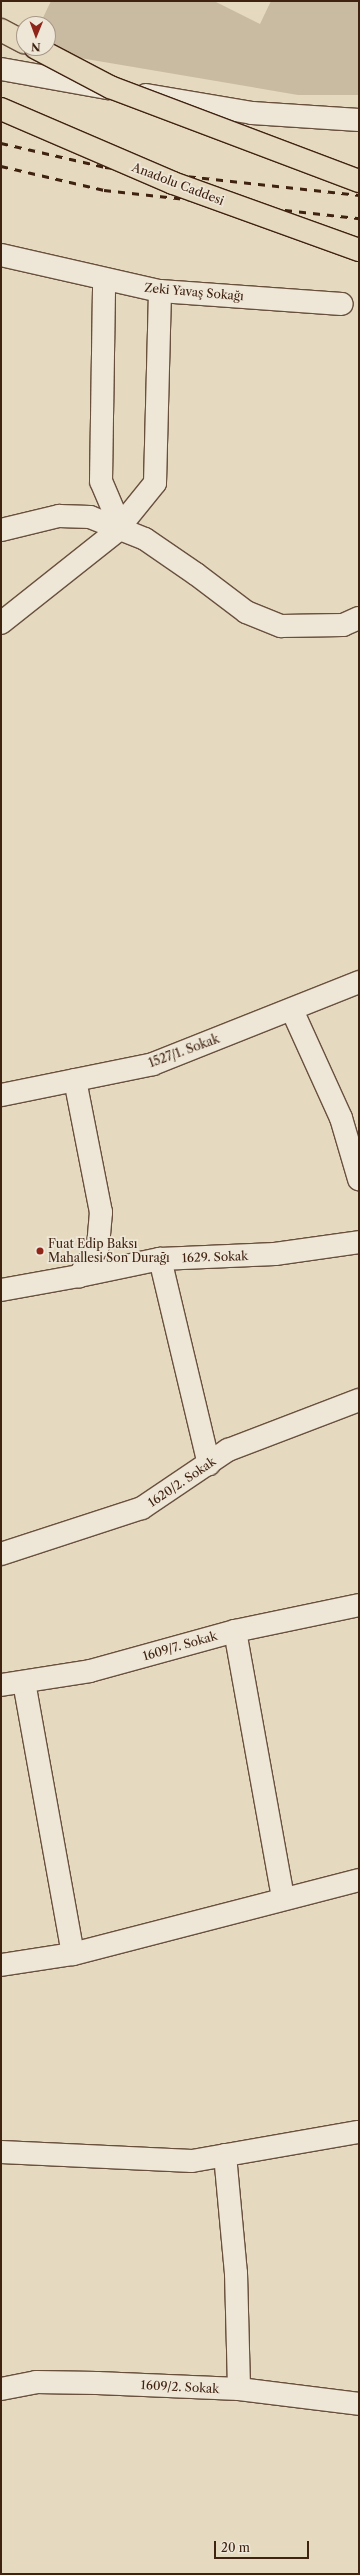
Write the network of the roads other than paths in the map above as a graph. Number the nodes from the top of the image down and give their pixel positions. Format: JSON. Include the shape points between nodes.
{"nodes":[{"id":1,"x":1,"y":30,"type":"edge"},
{"id":2,"x":16,"y":38,"type":"edge"},
{"id":3,"x":51,"y":56,"type":"edge"},
{"id":4,"x":1,"y":69,"type":"edge"},
{"id":5,"x":1,"y":109,"type":"edge"},
{"id":6,"x":359,"y":120,"type":"edge"},
{"id":7,"x":359,"y":181,"type":"edge"},
{"id":8,"x":359,"y":250,"type":"edge"},
{"id":9,"x":1,"y":255,"type":"edge"},
{"id":10,"x":104,"y":280,"type":"junction"},
{"id":11,"x":160,"y":291,"type":"junction"},
{"id":12,"x":342,"y":304,"type":"dead end"},
{"id":13,"x":121,"y":526,"type":"junction"},
{"id":14,"x":1,"y":530,"type":"edge"},
{"id":15,"x":359,"y":618,"type":"edge"},
{"id":16,"x":1,"y":623,"type":"edge"},
{"id":17,"x":359,"y":982,"type":"edge"},
{"id":18,"x":292,"y":1010,"type":"junction"},
{"id":19,"x":75,"y":1080,"type":"junction"},
{"id":20,"x":1,"y":1095,"type":"edge"},
{"id":21,"x":359,"y":1179,"type":"edge"},
{"id":22,"x":359,"y":1242,"type":"edge"},
{"id":23,"x":160,"y":1259,"type":"junction"},
{"id":24,"x":79,"y":1276,"type":"junction"},
{"id":25,"x":1,"y":1290,"type":"edge"},
{"id":26,"x":359,"y":1400,"type":"edge"},
{"id":27,"x":209,"y":1464,"type":"junction"},
{"id":28,"x":1,"y":1554,"type":"edge"},
{"id":29,"x":359,"y":1605,"type":"edge"},
{"id":30,"x":235,"y":1631,"type":"junction"},
{"id":31,"x":24,"y":1682,"type":"junction"},
{"id":32,"x":1,"y":1685,"type":"edge"},
{"id":33,"x":359,"y":1880,"type":"edge"},
{"id":34,"x":283,"y":1899,"type":"junction"},
{"id":35,"x":73,"y":1954,"type":"junction"},
{"id":36,"x":1,"y":1966,"type":"edge"},
{"id":37,"x":359,"y":2132,"type":"edge"},
{"id":38,"x":1,"y":2152,"type":"edge"},
{"id":39,"x":225,"y":2155,"type":"junction"},
{"id":40,"x":1,"y":2389,"type":"edge"},
{"id":41,"x":240,"y":2389,"type":"junction"},
{"id":42,"x":359,"y":2404,"type":"edge"}],
"edges":[{"from":1,"to":2,"type":"highway"},
{"from":3,"to":7,"type":"highway","bridge":true,"via":[[110,87]]},
{"from":4,"to":6,"type":"street","via":[[252,114]]},
{"from":5,"to":8,"type":"highway","name":"Anadolu Caddesi","bridge":true,"via":[[173,183]]},
{"from":9,"to":10,"type":"street","name":"Zeki Yavaş Sokağı"},
{"from":10,"to":11,"type":"street","name":"Zeki Yavaş Sokağı"},
{"from":10,"to":13,"type":"street","via":[[101,481]]},
{"from":11,"to":12,"type":"street","name":"Zeki Yavaş Sokağı"},
{"from":11,"to":13,"type":"street","via":[[155,483]]},
{"from":13,"to":14,"type":"street","via":[[90,517],[59,516]]},
{"from":13,"to":15,"type":"street","via":[[145,538],[246,612],[281,626],[343,625]]},
{"from":13,"to":16,"type":"street"},
{"from":17,"to":18,"type":"street","name":"1527/1. Sokak"},
{"from":18,"to":19,"type":"street","name":"1527/1. Sokak","via":[[153,1064]]},
{"from":18,"to":21,"type":"street","via":[[341,1118]]},
{"from":19,"to":20,"type":"street","name":"1527/1. Sokak"},
{"from":19,"to":24,"type":"street","via":[[101,1212],[98,1246]]},
{"from":22,"to":23,"type":"street","name":"1629. Sokak","via":[[275,1254]]},
{"from":23,"to":24,"type":"street","name":"1629. Sokak"},
{"from":23,"to":27,"type":"street"},
{"from":24,"to":25,"type":"street","name":"1629. Sokak"},
{"from":26,"to":27,"type":"street","name":"1620/2. Sokak","via":[[228,1450]]},
{"from":27,"to":28,"type":"street","name":"1620/2. Sokak","via":[[142,1508]]},
{"from":29,"to":30,"type":"street","name":"1609/7. Sokak"},
{"from":30,"to":31,"type":"street","name":"1609/7. Sokak","via":[[90,1671]]},
{"from":30,"to":34,"type":"street"},
{"from":31,"to":32,"type":"street","name":"1609/7. Sokak"},
{"from":31,"to":35,"type":"street"},
{"from":33,"to":34,"type":"street"},
{"from":34,"to":35,"type":"street"},
{"from":35,"to":36,"type":"street"},
{"from":37,"to":39,"type":"street"},
{"from":38,"to":39,"type":"street","via":[[192,2160]]},
{"from":39,"to":41,"type":"street","via":[[236,2273]]},
{"from":40,"to":41,"type":"street","name":"1609/2. Sokak","via":[[36,2382]]},
{"from":41,"to":42,"type":"street","name":"1609/2. Sokak"}]}
